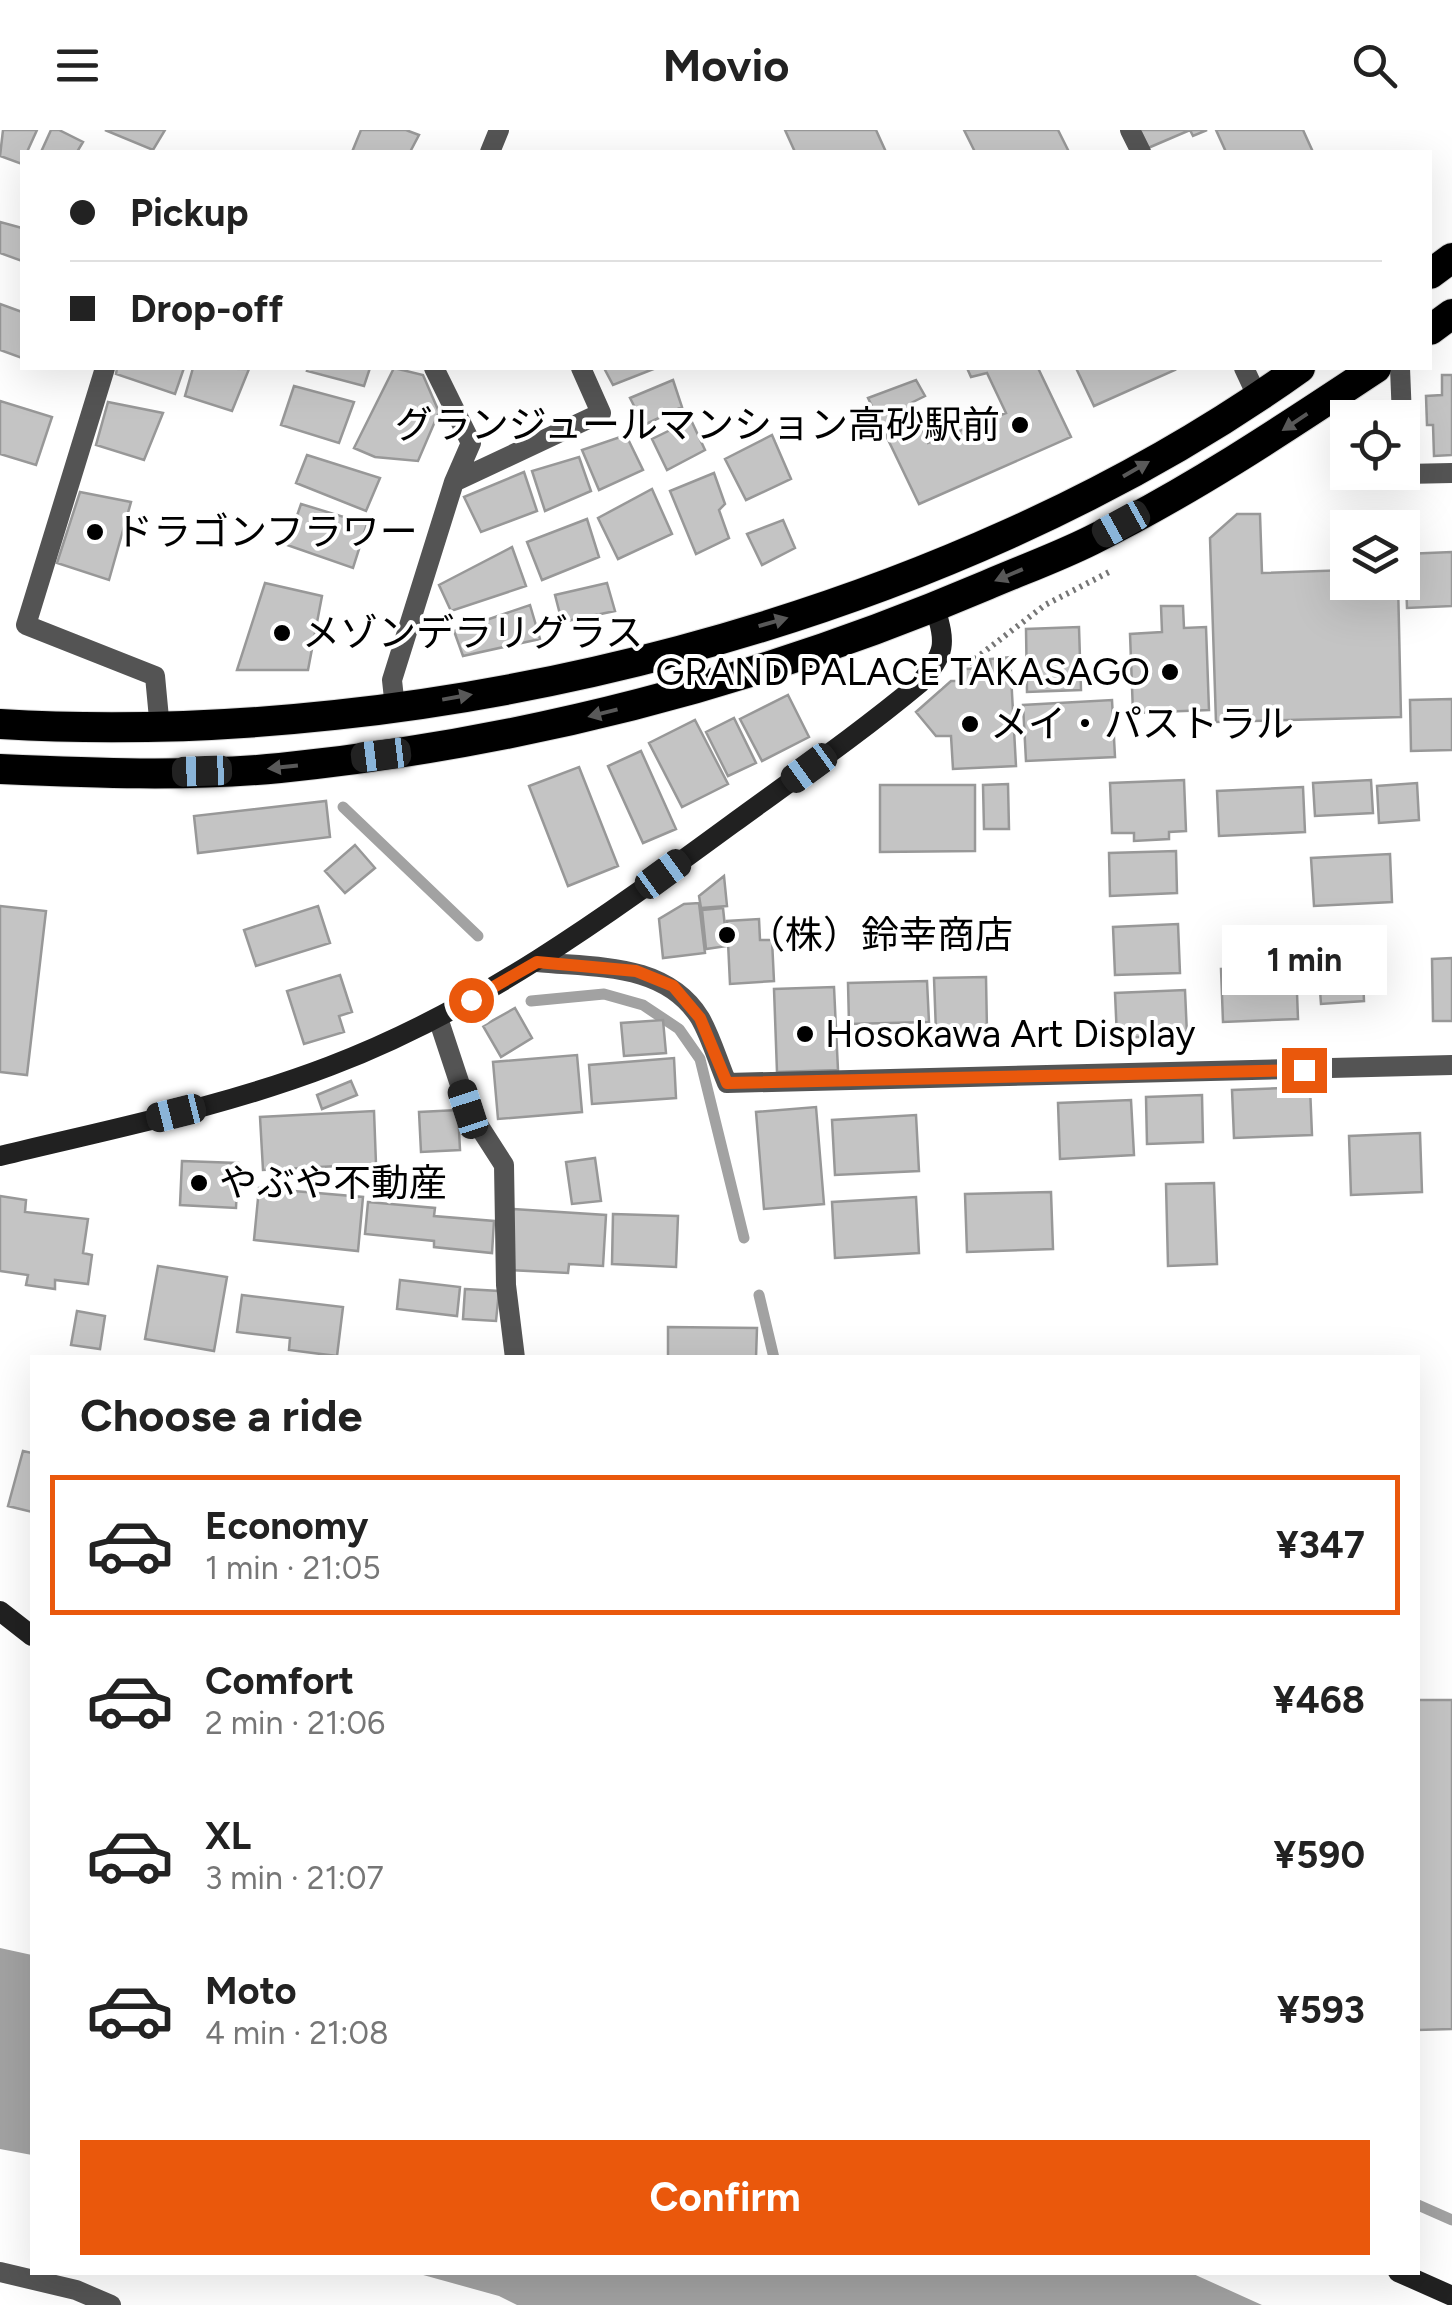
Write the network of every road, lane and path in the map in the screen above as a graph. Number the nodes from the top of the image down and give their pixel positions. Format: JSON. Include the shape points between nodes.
{"nodes":[{"id":1,"x":104,"y":370,"type":"edge"},
{"id":2,"x":435,"y":370,"type":"edge"},
{"id":3,"x":582,"y":370,"type":"edge"},
{"id":4,"x":1245,"y":370,"type":"edge"},
{"id":5,"x":1297,"y":370,"type":"edge"},
{"id":6,"x":1373,"y":370,"type":"edge"},
{"id":7,"x":1400,"y":370,"type":"edge"},
{"id":8,"x":1258,"y":398,"type":"junction"},
{"id":9,"x":1401,"y":400,"type":"edge"},
{"id":10,"x":1452,"y":473,"type":"edge"},
{"id":11,"x":1420,"y":474,"type":"edge"},
{"id":12,"x":454,"y":482,"type":"junction"},
{"id":13,"x":935,"y":608,"type":"junction"},
{"id":14,"x":395,"y":708,"type":"junction"},
{"id":15,"x":0,"y":724,"type":"edge"},
{"id":16,"x":160,"y":729,"type":"junction"},
{"id":17,"x":0,"y":769,"type":"edge"},
{"id":18,"x":537,"y":962,"type":"junction"},
{"id":19,"x":438,"y":1018,"type":"junction"},
{"id":20,"x":1452,"y":1065,"type":"edge"},
{"id":21,"x":0,"y":1156,"type":"edge"},
{"id":22,"x":515,"y":1355,"type":"edge"},
{"id":23,"x":0,"y":1611,"type":"edge"},
{"id":24,"x":30,"y":1634,"type":"edge"},
{"id":25,"x":0,"y":2272,"type":"edge"},
{"id":26,"x":1405,"y":2275,"type":"edge"},
{"id":27,"x":1452,"y":2296,"type":"edge"},
{"id":28,"x":111,"y":2305,"type":"edge"}],
"edges":[{"from":1,"to":16,"type":"street","via":[[26,625],[155,676]]},
{"from":2,"to":12,"type":"street","via":[[471,444]]},
{"from":3,"to":12,"type":"street","via":[[601,413]]},
{"from":4,"to":8,"type":"street"},
{"from":5,"to":8,"type":"highway"},
{"from":6,"to":13,"type":"highway","one_way":true,"via":[[1262,444],[1091,540]]},
{"from":7,"to":9,"type":"street"},
{"from":14,"to":8,"type":"highway","one_way":true,"via":[[558,679],[831,605],[956,559],[1098,491]]},
{"from":10,"to":11,"type":"street"},
{"from":12,"to":14,"type":"street","via":[[392,680]]},
{"from":13,"to":17,"type":"highway","one_way":true,"via":[[694,690],[416,750],[277,768]]},
{"from":13,"to":18,"type":"street","via":[[944,640],[920,683]]},
{"from":14,"to":16,"type":"highway"},
{"from":15,"to":16,"type":"highway"},
{"from":18,"to":19,"type":"street"},
{"from":18,"to":20,"type":"street","via":[[636,971],[673,986],[700,1018],[727,1083]]},
{"from":19,"to":21,"type":"street","via":[[246,1096]]},
{"from":19,"to":22,"type":"street","via":[[468,1109],[504,1165]]},
{"from":23,"to":24,"type":"street"},
{"from":25,"to":28,"type":"street"},
{"from":26,"to":27,"type":"street"}]}
